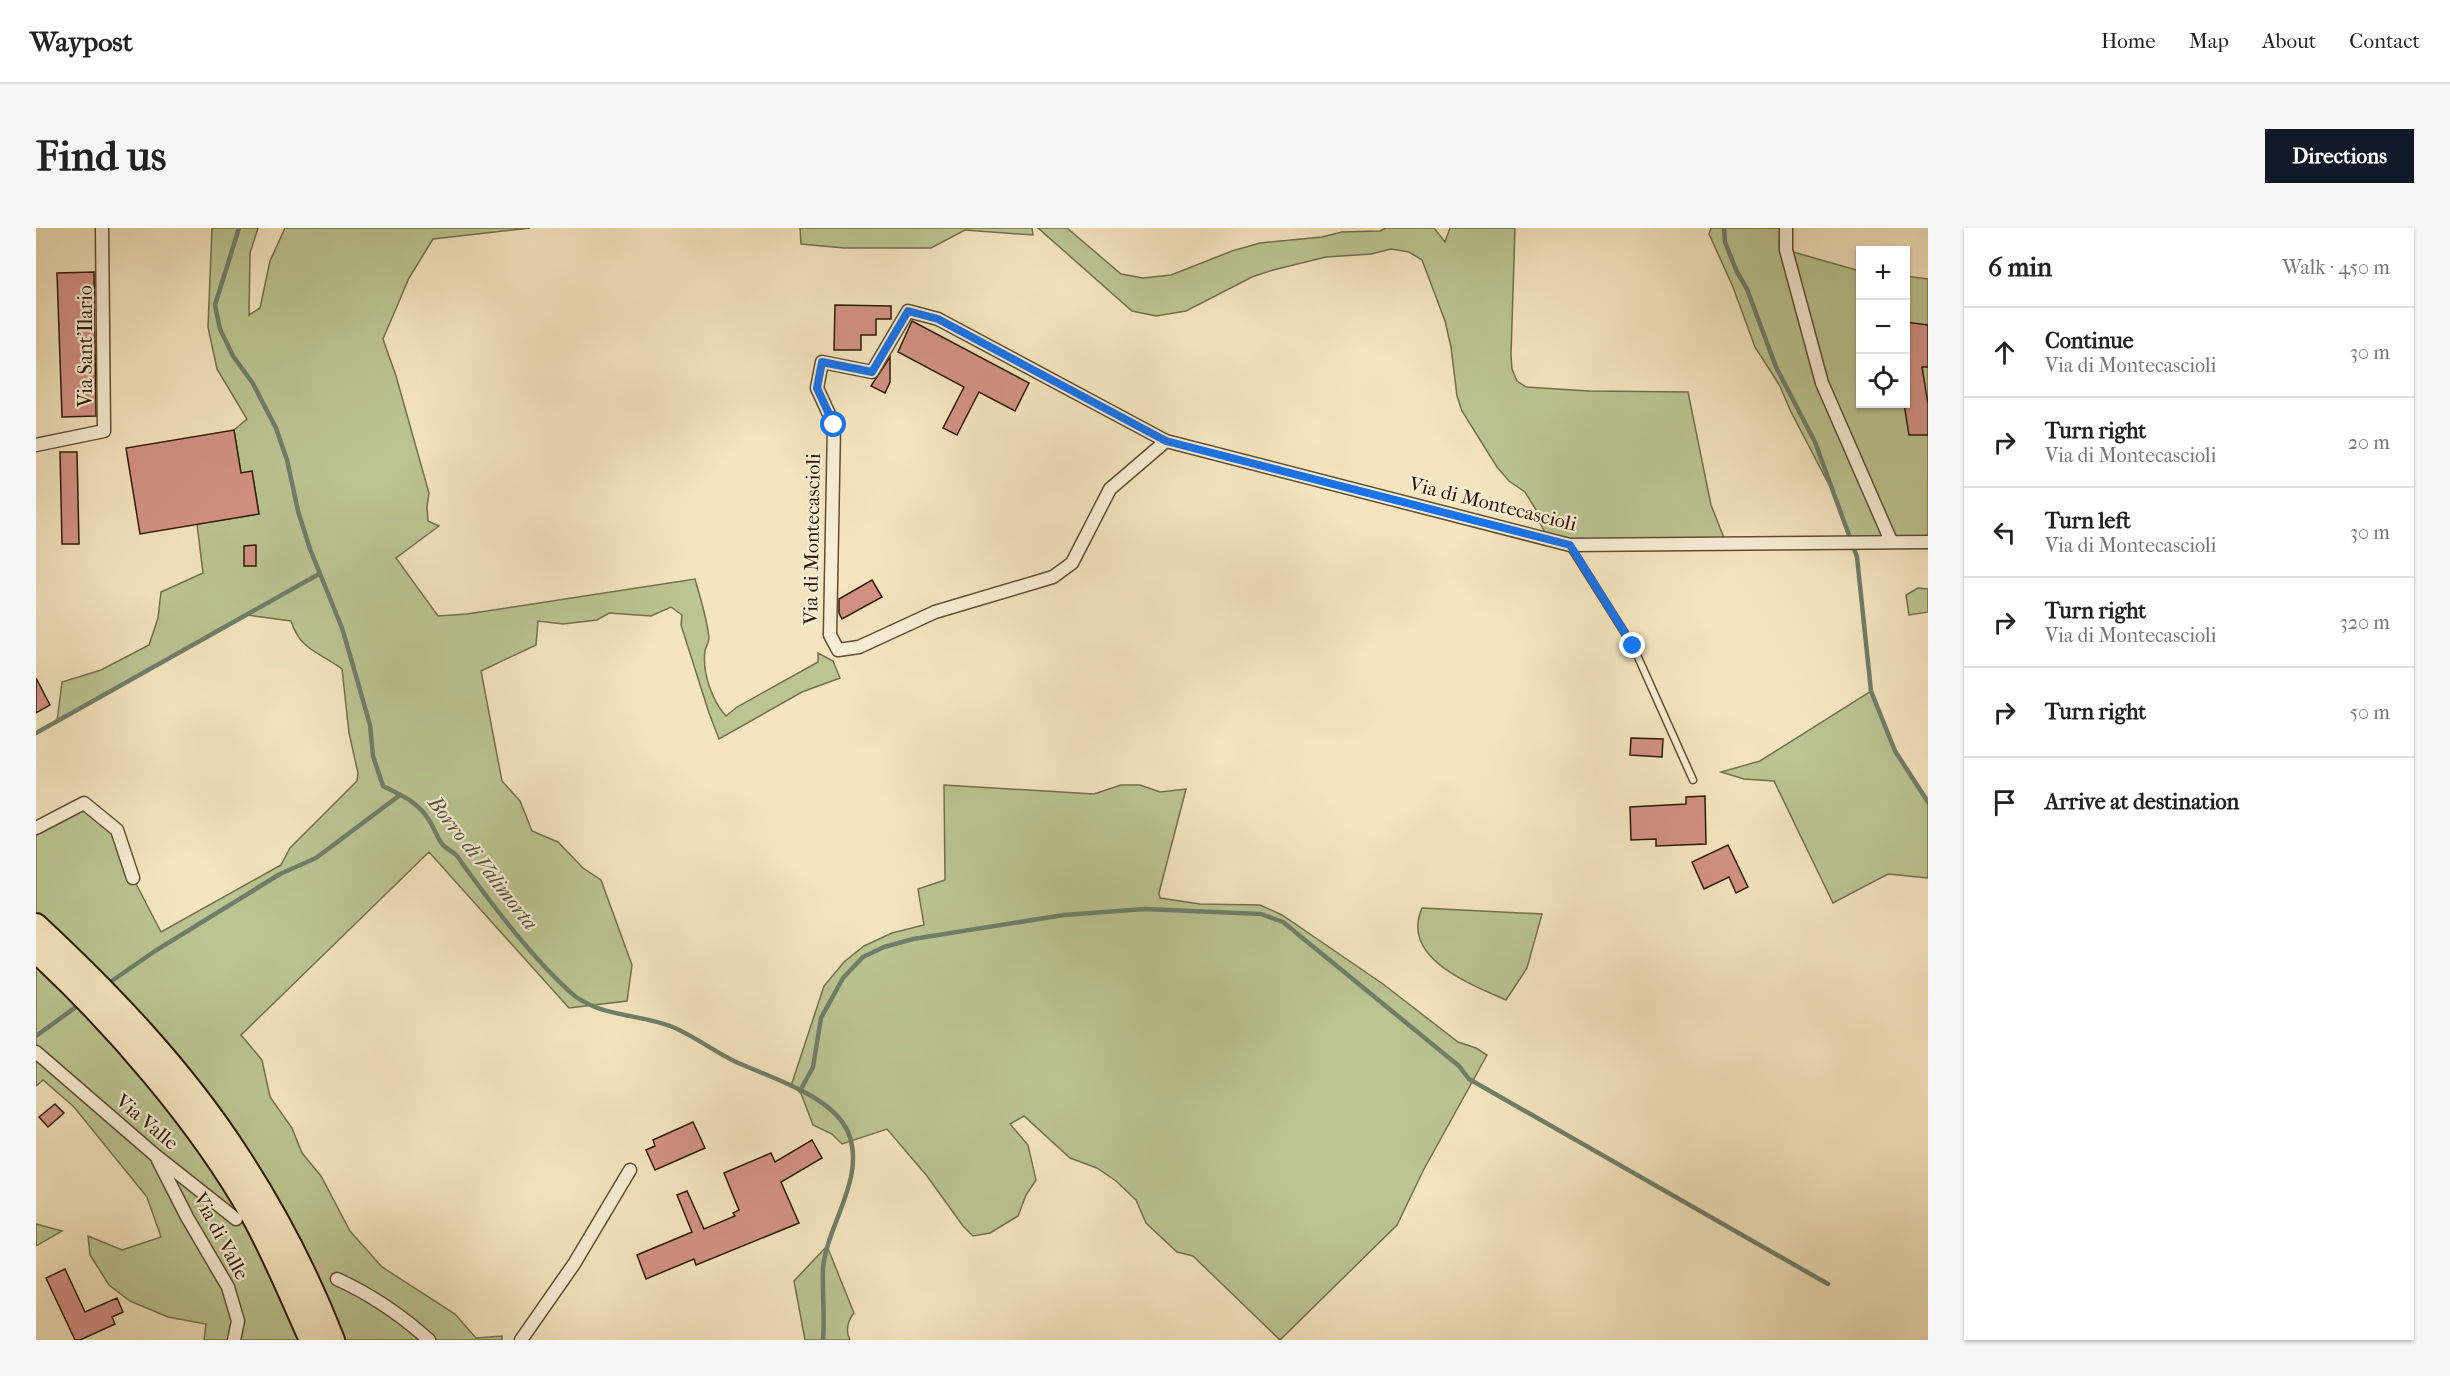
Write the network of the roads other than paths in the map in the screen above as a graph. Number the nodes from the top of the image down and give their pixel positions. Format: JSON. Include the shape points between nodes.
{"nodes":[{"id":1,"x":102,"y":228,"type":"edge"},
{"id":2,"x":1786,"y":228,"type":"edge"},
{"id":3,"x":1166,"y":441,"type":"junction"},
{"id":4,"x":36,"y":444,"type":"edge"},
{"id":5,"x":1891,"y":541,"type":"junction"},
{"id":6,"x":1928,"y":542,"type":"edge"},
{"id":7,"x":1570,"y":545,"type":"junction"},
{"id":8,"x":1693,"y":780,"type":"dead end"},
{"id":9,"x":36,"y":828,"type":"edge"},
{"id":10,"x":133,"y":878,"type":"dead end"},
{"id":11,"x":36,"y":925,"type":"edge"},
{"id":12,"x":36,"y":951,"type":"edge"},
{"id":13,"x":36,"y":1052,"type":"edge"},
{"id":14,"x":155,"y":1155,"type":"junction"},
{"id":15,"x":630,"y":1170,"type":"dead end"},
{"id":16,"x":236,"y":1219,"type":"dead end"},
{"id":17,"x":337,"y":1279,"type":"tunnel mouth"},
{"id":18,"x":234,"y":1340,"type":"edge"},
{"id":19,"x":311,"y":1340,"type":"edge"},
{"id":20,"x":333,"y":1340,"type":"edge"},
{"id":21,"x":429,"y":1340,"type":"edge"},
{"id":22,"x":521,"y":1340,"type":"edge"}],
"edges":[{"from":1,"to":4,"type":"street","name":"Via Sant'Ilario","via":[[104,430]]},
{"from":2,"to":5,"type":"street","via":[[1786,250],[1822,383]]},
{"from":3,"to":3,"type":"street","name":"Via di Montecascioli","via":[[938,319],[908,311],[872,372],[822,362],[817,388],[834,425],[830,635],[838,650],[859,647],[935,612],[1053,577],[1072,563],[1110,489]]},
{"from":3,"to":7,"type":"street","name":"Via di Montecascioli"},
{"from":5,"to":6,"type":"street","name":"Via di Montecascioli"},
{"from":5,"to":7,"type":"street","name":"Via di Montecascioli"},
{"from":7,"to":8,"type":"lane","via":[[1633,646]]},
{"from":9,"to":10,"type":"street","via":[[84,804],[117,830]]},
{"from":11,"to":20,"type":"highway","via":[[93,979],[199,1100],[237,1154],[301,1268]]},
{"from":12,"to":19,"type":"highway","via":[[148,1071],[217,1161],[252,1215]]},
{"from":13,"to":14,"type":"street","name":"Via Valle"},
{"from":14,"to":16,"type":"street","name":"Via Valle"},
{"from":14,"to":18,"type":"street","name":"Via di Valle","via":[[228,1287],[238,1321]]},
{"from":15,"to":22,"type":"street","via":[[574,1264]]},
{"from":17,"to":21,"type":"street","via":[[403,1316]]}]}
